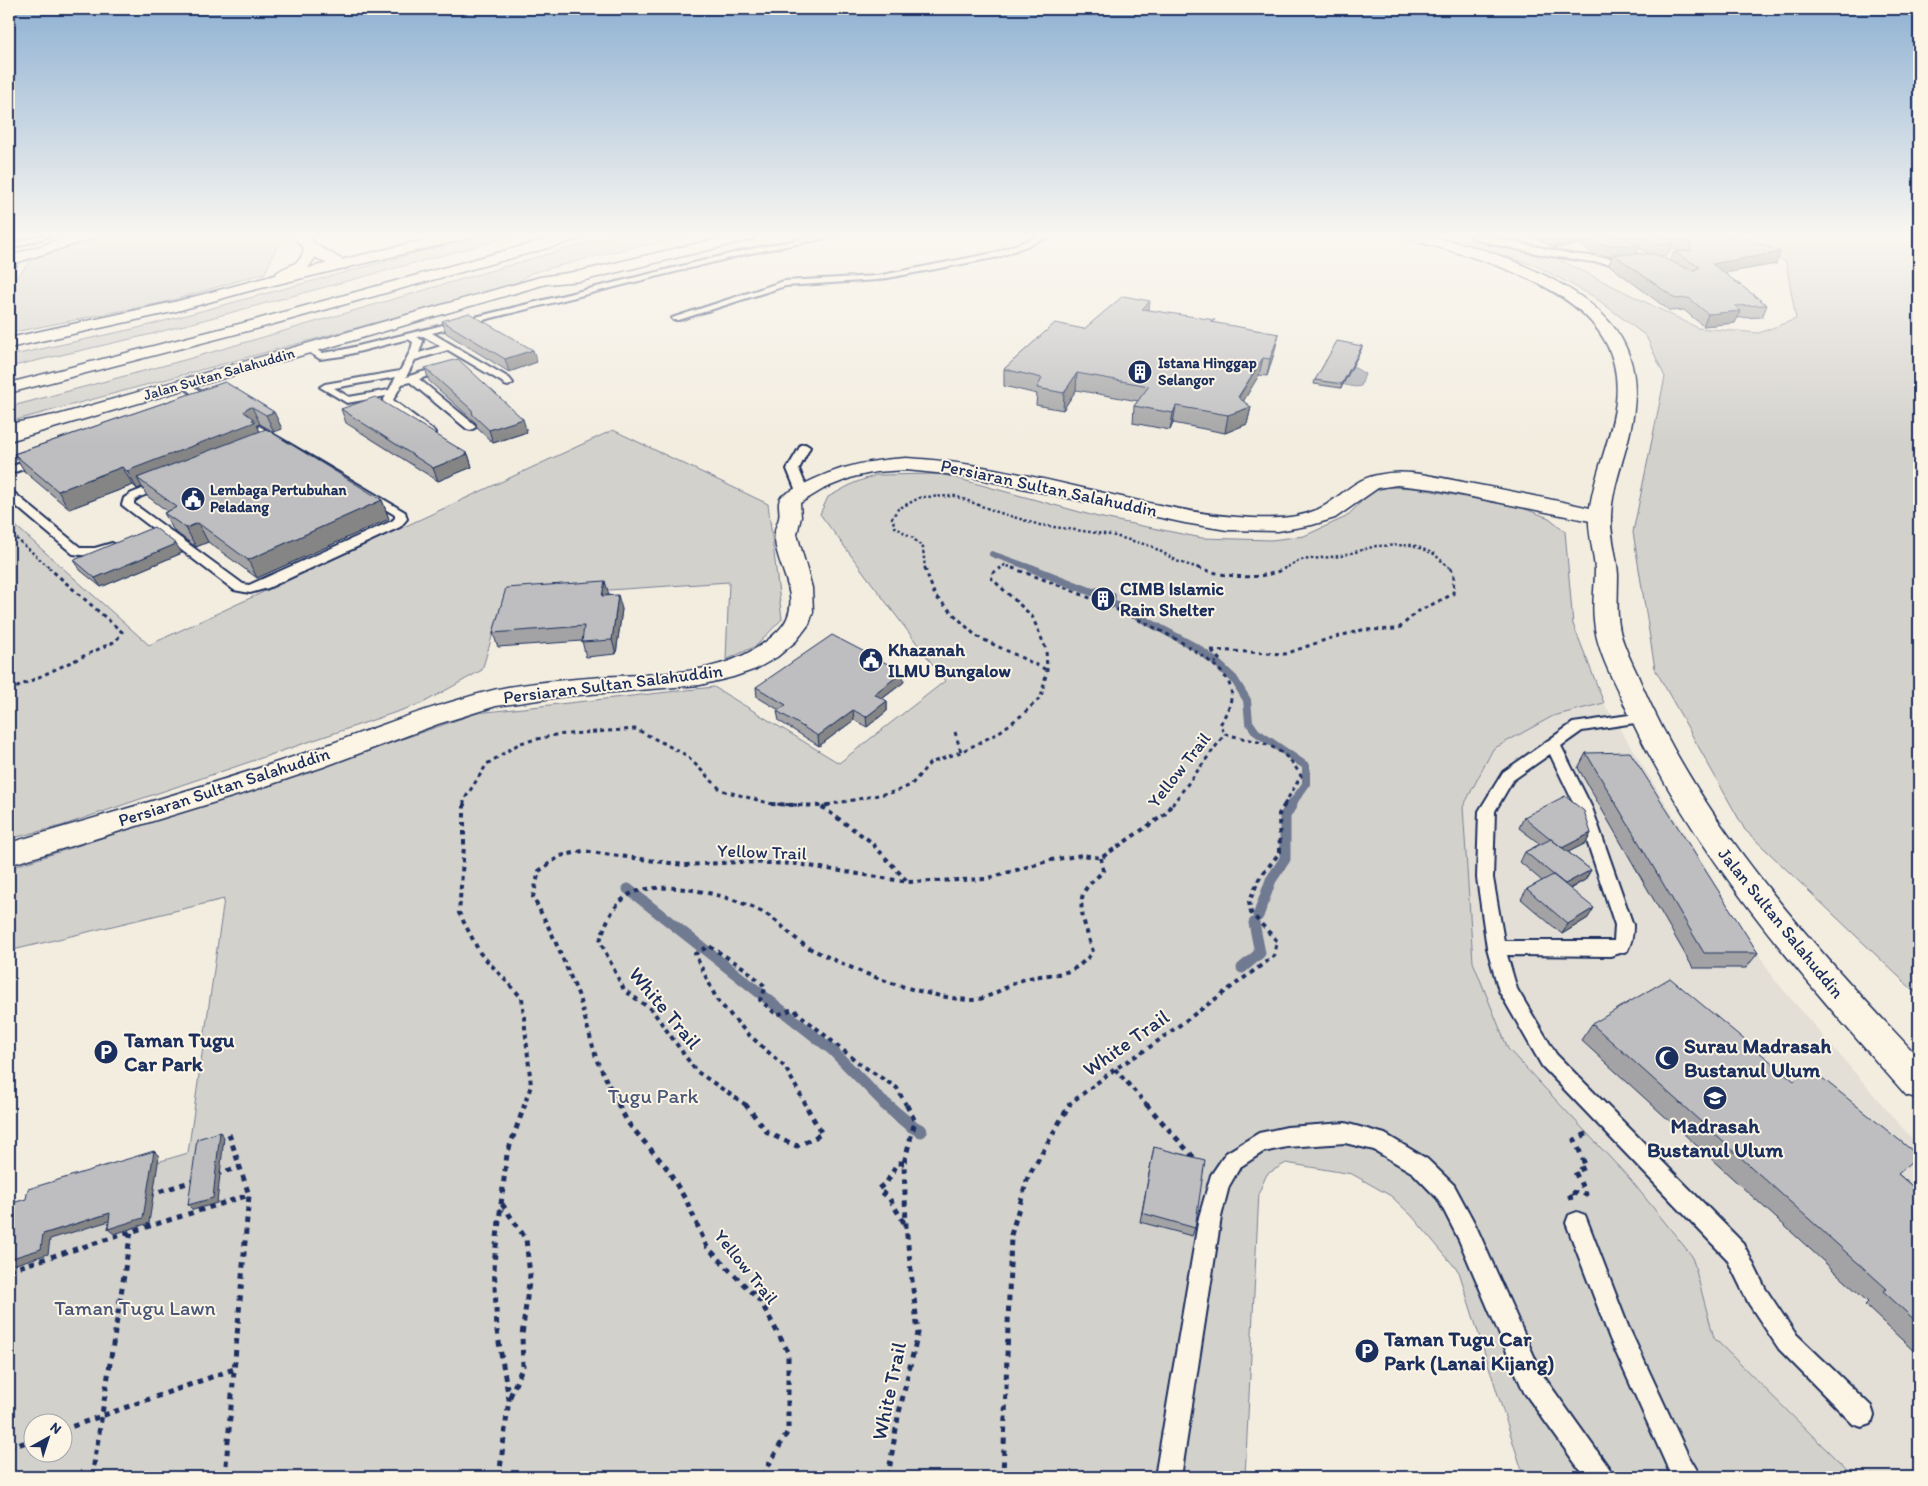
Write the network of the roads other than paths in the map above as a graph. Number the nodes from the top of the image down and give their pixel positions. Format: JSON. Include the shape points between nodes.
{"nodes":[{"id":1,"x":179,"y":305,"type":"edge"},
{"id":2,"x":213,"y":305,"type":"edge"},
{"id":3,"x":276,"y":305,"type":"edge"},
{"id":4,"x":324,"y":305,"type":"edge"},
{"id":5,"x":458,"y":305,"type":"edge"},
{"id":6,"x":533,"y":305,"type":"edge"},
{"id":7,"x":716,"y":305,"type":"edge"},
{"id":8,"x":1580,"y":305,"type":"edge"},
{"id":9,"x":676,"y":318,"type":"dead end"},
{"id":10,"x":425,"y":333,"type":"junction"},
{"id":11,"x":410,"y":337,"type":"junction"},
{"id":12,"x":9,"y":343,"type":"edge"},
{"id":13,"x":449,"y":347,"type":"junction"},
{"id":14,"x":309,"y":349,"type":"junction"},
{"id":15,"x":9,"y":352,"type":"edge"},
{"id":16,"x":411,"y":358,"type":"junction"},
{"id":17,"x":473,"y":360,"type":"junction"},
{"id":18,"x":9,"y":373,"type":"edge"},
{"id":19,"x":405,"y":377,"type":"junction"},
{"id":20,"x":508,"y":383,"type":"dead end"},
{"id":21,"x":185,"y":384,"type":"junction"},
{"id":22,"x":9,"y":388,"type":"edge"},
{"id":23,"x":393,"y":392,"type":"junction"},
{"id":24,"x":188,"y":410,"type":"edge"},
{"id":25,"x":55,"y":421,"type":"junction"},
{"id":26,"x":471,"y":427,"type":"edge"},
{"id":27,"x":259,"y":429,"type":"edge"},
{"id":28,"x":9,"y":430,"type":"edge"},
{"id":29,"x":432,"y":434,"type":"edge"},
{"id":30,"x":9,"y":435,"type":"edge"},
{"id":31,"x":277,"y":440,"type":"junction"},
{"id":32,"x":805,"y":447,"type":"dead end"},
{"id":33,"x":51,"y":456,"type":"edge"},
{"id":34,"x":9,"y":471,"type":"edge"},
{"id":35,"x":802,"y":491,"type":"junction"},
{"id":36,"x":9,"y":494,"type":"edge"},
{"id":37,"x":1600,"y":516,"type":"junction"},
{"id":38,"x":159,"y":528,"type":"junction"},
{"id":39,"x":144,"y":534,"type":"edge"},
{"id":40,"x":121,"y":544,"type":"edge"},
{"id":41,"x":1643,"y":718,"type":"junction"},
{"id":42,"x":1553,"y":744,"type":"junction"},
{"id":43,"x":9,"y":854,"type":"edge"},
{"id":44,"x":1496,"y":948,"type":"junction"},
{"id":45,"x":1919,"y":1083,"type":"edge"},
{"id":46,"x":1577,"y":1223,"type":"road end"},
{"id":47,"x":1862,"y":1415,"type":"dead end"},
{"id":48,"x":1168,"y":1477,"type":"edge"},
{"id":49,"x":1600,"y":1477,"type":"edge"},
{"id":50,"x":1688,"y":1477,"type":"edge"}],
"edges":[{"from":1,"to":12,"type":"street"},
{"from":2,"to":15,"type":"street","via":[[96,335]]},
{"from":3,"to":18,"type":"street"},
{"from":4,"to":22,"type":"street"},
{"from":5,"to":14,"type":"street","name":"Jalan Sultan Salahuddin"},
{"from":6,"to":10,"type":"lane"},
{"from":7,"to":9,"type":"lane"},
{"from":8,"to":37,"type":"street","name":"Jalan Sultan Salahuddin","via":[[1597,316],[1619,352],[1627,373],[1625,404]]},
{"from":10,"to":11,"type":"lane"},
{"from":10,"to":13,"type":"lane"},
{"from":11,"to":14,"type":"lane","via":[[320,356]]},
{"from":11,"to":16,"type":"lane","via":[[418,341]]},
{"from":13,"to":16,"type":"lane"},
{"from":13,"to":17,"type":"lane"},
{"from":14,"to":21,"type":"street","name":"Jalan Sultan Salahuddin"},
{"from":16,"to":19,"type":"lane"},
{"from":17,"to":19,"type":"lane"},
{"from":17,"to":20,"type":"lane"},
{"from":19,"to":23,"type":"lane"},
{"from":19,"to":23,"type":"lane","via":[[325,387],[347,400]]},
{"from":19,"to":26,"type":"lane"},
{"from":21,"to":24,"type":"lane","via":[[205,399]]},
{"from":21,"to":25,"type":"street","name":"Jalan Sultan Salahuddin"},
{"from":23,"to":29,"type":"lane","via":[[388,401]]},
{"from":25,"to":28,"type":"street"},
{"from":25,"to":30,"type":"street","name":"Jalan Sultan Salahuddin"},
{"from":27,"to":31,"type":"lane"},
{"from":31,"to":38,"type":"lane","via":[[128,500],[128,505]]},
{"from":31,"to":38,"type":"lane","via":[[401,514],[401,520],[250,590],[239,587]]},
{"from":32,"to":35,"type":"lane","via":[[793,469]]},
{"from":33,"to":34,"type":"lane"},
{"from":35,"to":37,"type":"street","name":"Persiaran Sultan Salahuddin","via":[[836,475],[873,466],[922,463],[964,468],[1169,514],[1225,523],[1271,524],[1306,520],[1327,513],[1370,482],[1388,479],[1426,482]]},
{"from":35,"to":43,"type":"street","name":"Persiaran Sultan Salahuddin","via":[[789,500],[790,519],[785,531],[802,587],[803,607],[796,625],[786,637],[739,668],[687,679],[506,695],[432,715],[314,760]]},
{"from":36,"to":40,"type":"lane","via":[[77,551],[97,552]]},
{"from":37,"to":41,"type":"street","name":"Jalan Sultan Salahuddin","via":[[1606,571],[1607,630]]},
{"from":38,"to":39,"type":"lane"},
{"from":41,"to":42,"type":"lane","via":[[1578,727]]},
{"from":41,"to":45,"type":"street","name":"Jalan Sultan Salahuddin","via":[[1678,783],[1737,874]]},
{"from":42,"to":44,"type":"lane","via":[[1508,776],[1487,811],[1485,878]]},
{"from":42,"to":44,"type":"lane","via":[[1584,808],[1624,925],[1624,936],[1621,946],[1610,949]]},
{"from":44,"to":47,"type":"lane","via":[[1508,991],[1549,1060],[1735,1250],[1757,1296],[1787,1341]]},
{"from":46,"to":50,"type":"lane","via":[[1618,1331]]},
{"from":48,"to":49,"type":"lane","via":[[1210,1217],[1219,1182],[1233,1160],[1259,1143],[1287,1137],[1345,1133],[1378,1140],[1420,1166],[1446,1192],[1467,1232],[1533,1383]]}]}
